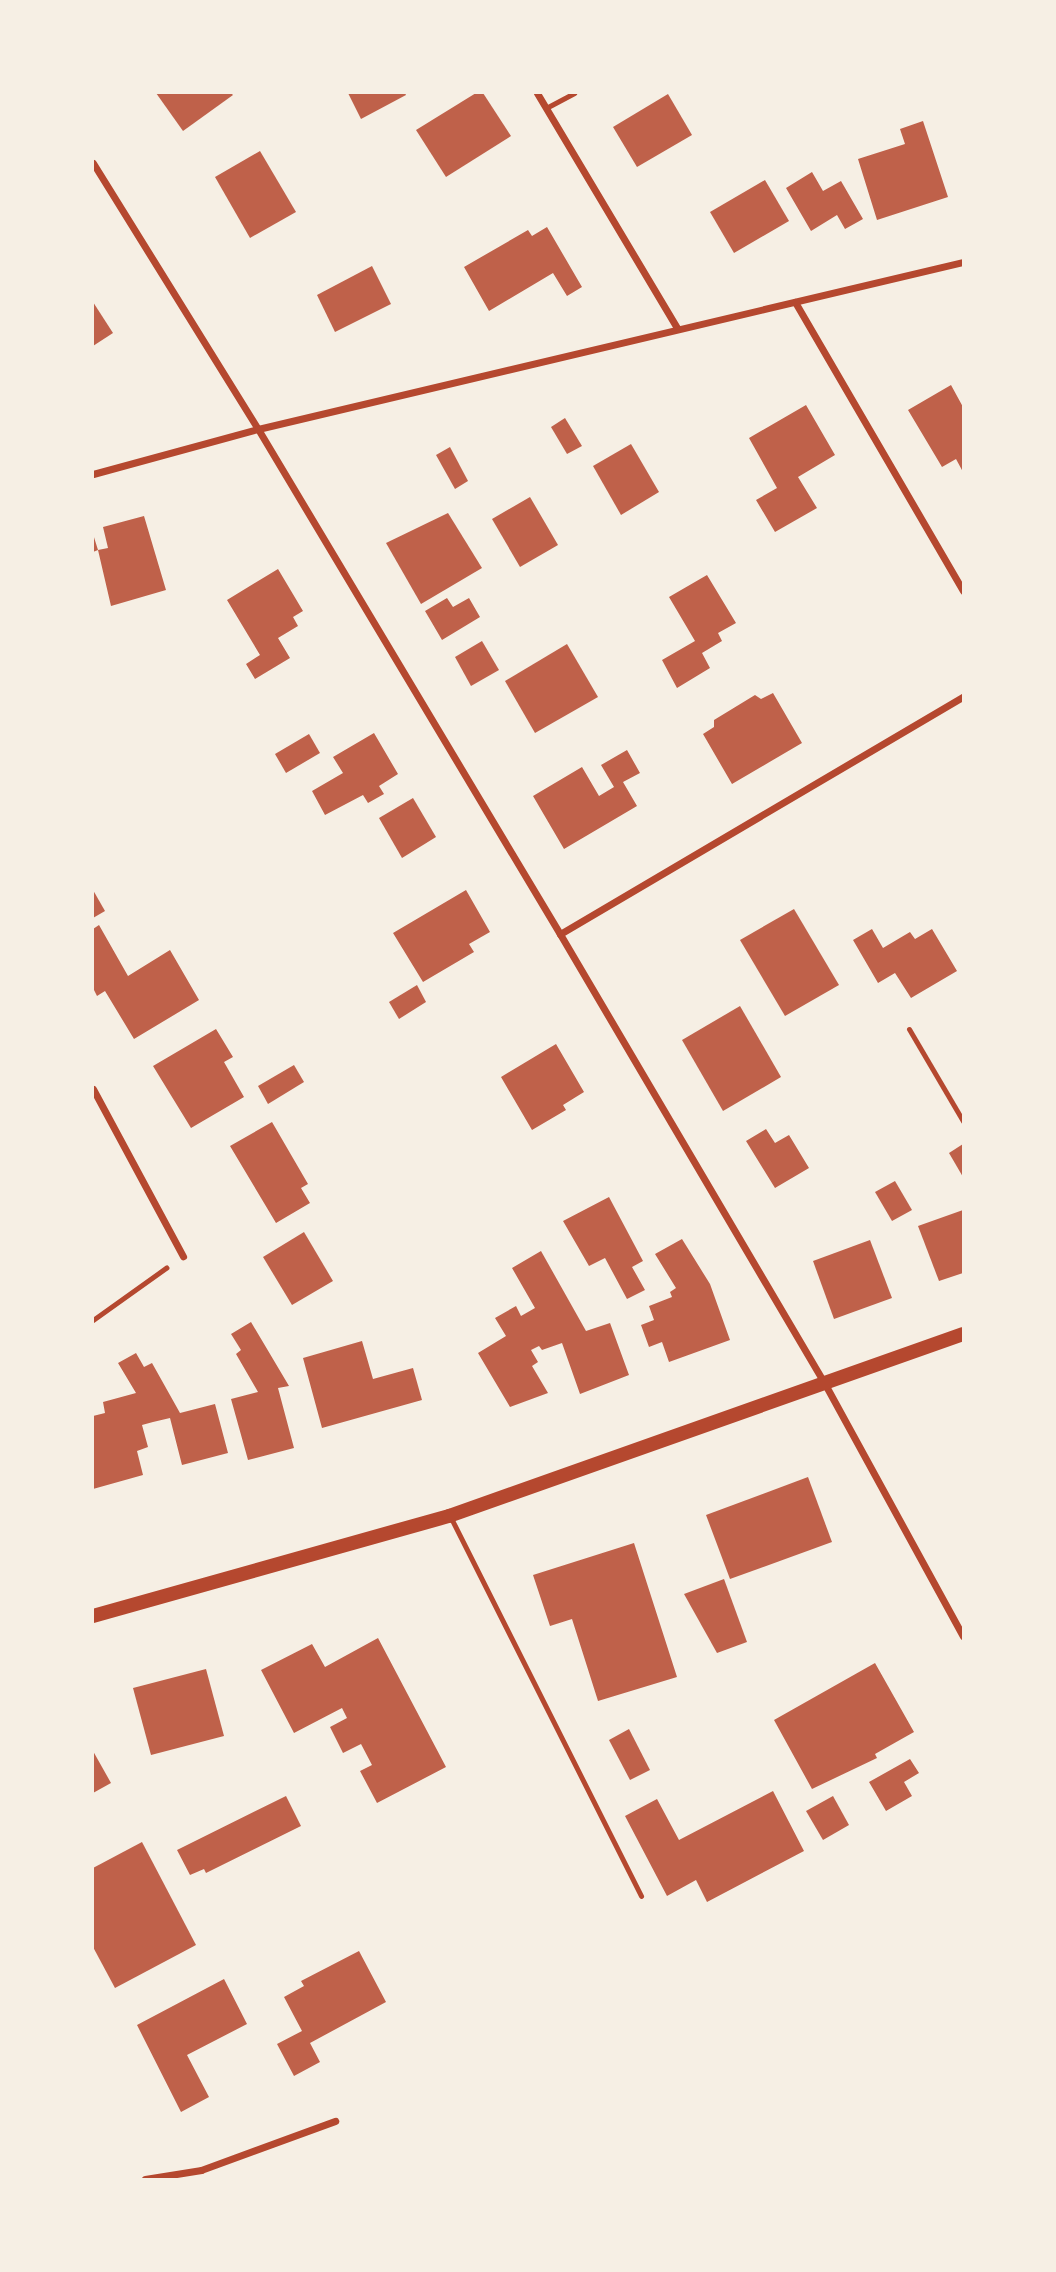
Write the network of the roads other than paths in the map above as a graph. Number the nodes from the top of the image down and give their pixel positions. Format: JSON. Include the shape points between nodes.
{"nodes":[{"id":1,"x":537,"y":93,"type":"edge"},
{"id":2,"x":574,"y":93,"type":"edge"},
{"id":3,"x":546,"y":108,"type":"junction"},
{"id":4,"x":93,"y":163,"type":"edge"},
{"id":5,"x":963,"y":262,"type":"edge"},
{"id":6,"x":795,"y":302,"type":"junction"},
{"id":7,"x":677,"y":328,"type":"junction"},
{"id":8,"x":258,"y":429,"type":"junction"},
{"id":9,"x":93,"y":474,"type":"edge"},
{"id":10,"x":963,"y":591,"type":"edge"},
{"id":11,"x":963,"y":697,"type":"edge"},
{"id":12,"x":560,"y":934,"type":"junction"},
{"id":13,"x":909,"y":1029,"type":"dead end"},
{"id":14,"x":93,"y":1089,"type":"edge"},
{"id":15,"x":963,"y":1121,"type":"edge"},
{"id":16,"x":183,"y":1256,"type":"road end"},
{"id":17,"x":963,"y":1334,"type":"edge"},
{"id":18,"x":826,"y":1386,"type":"junction"},
{"id":19,"x":449,"y":1516,"type":"junction"},
{"id":20,"x":93,"y":1616,"type":"edge"},
{"id":21,"x":963,"y":1636,"type":"edge"},
{"id":22,"x":641,"y":1896,"type":"dead end"},
{"id":23,"x":335,"y":2121,"type":"dead end"},
{"id":24,"x":145,"y":2179,"type":"edge"}],
"edges":[{"from":1,"to":3,"type":"street"},
{"from":2,"to":3,"type":"lane"},
{"from":3,"to":7,"type":"street"},
{"from":4,"to":8,"type":"street"},
{"from":5,"to":6,"type":"street"},
{"from":6,"to":7,"type":"street"},
{"from":6,"to":10,"type":"street"},
{"from":7,"to":8,"type":"street"},
{"from":8,"to":9,"type":"street"},
{"from":8,"to":12,"type":"street"},
{"from":11,"to":12,"type":"street"},
{"from":12,"to":18,"type":"street"},
{"from":13,"to":15,"type":"lane"},
{"from":14,"to":16,"type":"street"},
{"from":17,"to":18,"type":"main road"},
{"from":18,"to":19,"type":"main road"},
{"from":18,"to":21,"type":"street"},
{"from":19,"to":20,"type":"main road"},
{"from":19,"to":22,"type":"lane"},
{"from":23,"to":24,"type":"street","via":[[201,2171]]}]}
